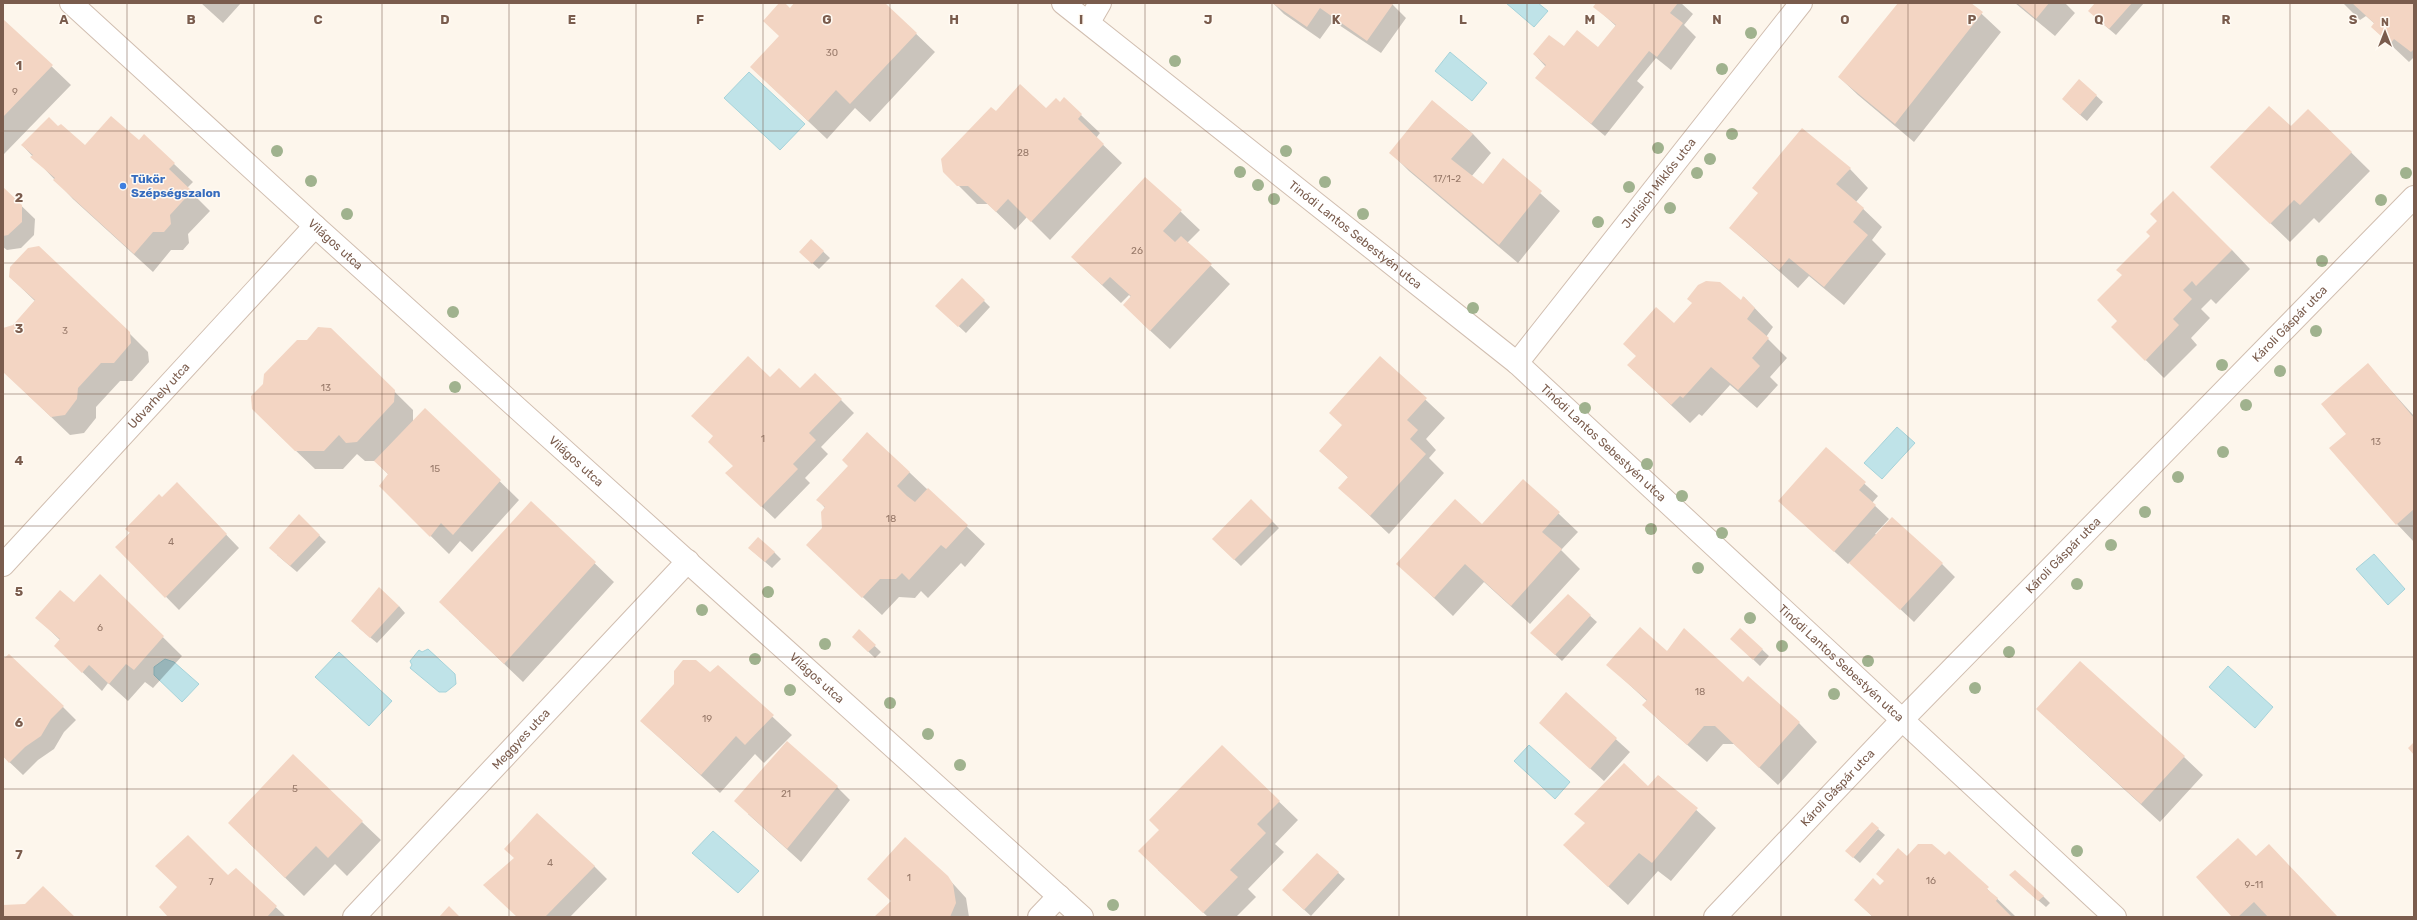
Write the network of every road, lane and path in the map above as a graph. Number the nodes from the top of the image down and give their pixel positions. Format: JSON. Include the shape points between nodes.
{"nodes":[{"id":1,"x":71,"y":3,"type":"edge"},
{"id":2,"x":1063,"y":3,"type":"edge"},
{"id":3,"x":1100,"y":3,"type":"edge"},
{"id":4,"x":1801,"y":3,"type":"edge"},
{"id":5,"x":1089,"y":22,"type":"junction"},
{"id":6,"x":2414,"y":197,"type":"edge"},
{"id":7,"x":315,"y":226,"type":"junction"},
{"id":8,"x":1518,"y":363,"type":"junction"},
{"id":9,"x":688,"y":561,"type":"junction"},
{"id":10,"x":3,"y":566,"type":"edge"},
{"id":11,"x":1902,"y":720,"type":"junction"},
{"id":12,"x":1059,"y":896,"type":"junction"},
{"id":13,"x":354,"y":917,"type":"edge"},
{"id":14,"x":1039,"y":917,"type":"edge"},
{"id":15,"x":1082,"y":917,"type":"edge"},
{"id":16,"x":1715,"y":917,"type":"edge"},
{"id":17,"x":2115,"y":917,"type":"edge"}],
"edges":[{"from":1,"to":7,"type":"street","name":"Világos utca"},
{"from":2,"to":5,"type":"street","name":"Tinódi Lantos Sebestyén utca"},
{"from":3,"to":5,"type":"street"},
{"from":4,"to":8,"type":"street","name":"Jurisich Miklós utca"},
{"from":5,"to":8,"type":"street","name":"Tinódi Lantos Sebestyén utca"},
{"from":6,"to":11,"type":"street","name":"Károli Gáspár utca"},
{"from":7,"to":9,"type":"street","name":"Világos utca"},
{"from":7,"to":10,"type":"street","name":"Udvarhely utca"},
{"from":8,"to":11,"type":"street","name":"Tinódi Lantos Sebestyén utca"},
{"from":9,"to":12,"type":"street","name":"Világos utca"},
{"from":9,"to":13,"type":"street","name":"Meggyes utca"},
{"from":11,"to":16,"type":"street","name":"Károli Gáspár utca"},
{"from":11,"to":17,"type":"street","name":"Tinódi Lantos Sebestyén utca"},
{"from":12,"to":14,"type":"street"},
{"from":12,"to":15,"type":"street","name":"Világos utca"}]}
